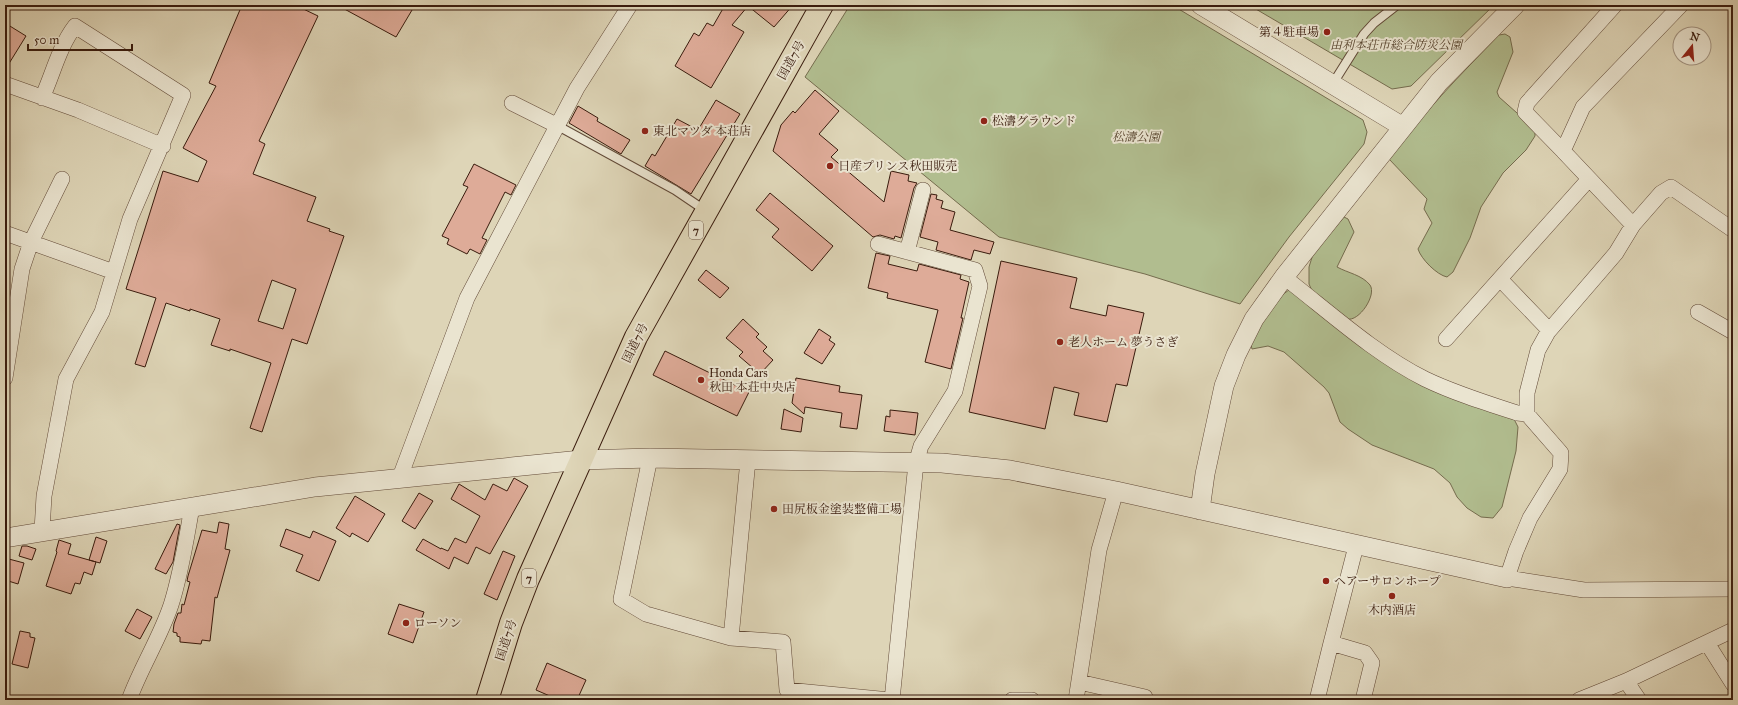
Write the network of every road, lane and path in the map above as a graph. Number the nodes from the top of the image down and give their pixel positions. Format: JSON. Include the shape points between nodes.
{"nodes":[{"id":1,"x":630,"y":5,"type":"edge"},
{"id":2,"x":822,"y":5,"type":"edge"},
{"id":3,"x":1201,"y":5,"type":"edge"},
{"id":4,"x":1397,"y":5,"type":"edge"},
{"id":5,"x":1515,"y":5,"type":"edge"},
{"id":6,"x":1615,"y":5,"type":"edge"},
{"id":7,"x":1675,"y":7,"type":"edge"},
{"id":8,"x":5,"y":84,"type":"edge"},
{"id":9,"x":1332,"y":85,"type":"junction"},
{"id":10,"x":42,"y":98,"type":"junction"},
{"id":11,"x":512,"y":103,"type":"dead end"},
{"id":12,"x":558,"y":126,"type":"junction"},
{"id":13,"x":1403,"y":127,"type":"junction"},
{"id":14,"x":162,"y":146,"type":"junction"},
{"id":15,"x":1563,"y":151,"type":"junction"},
{"id":16,"x":62,"y":179,"type":"dead end"},
{"id":17,"x":1589,"y":179,"type":"junction"},
{"id":18,"x":924,"y":190,"type":"dead end"},
{"id":19,"x":707,"y":211,"type":"junction"},
{"id":20,"x":1632,"y":225,"type":"junction"},
{"id":21,"x":1733,"y":230,"type":"edge"},
{"id":22,"x":5,"y":233,"type":"edge"},
{"id":23,"x":31,"y":242,"type":"junction"},
{"id":24,"x":878,"y":244,"type":"dead end"},
{"id":25,"x":907,"y":252,"type":"junction"},
{"id":26,"x":114,"y":272,"type":"junction"},
{"id":27,"x":1284,"y":277,"type":"junction"},
{"id":28,"x":1500,"y":279,"type":"junction"},
{"id":29,"x":1698,"y":312,"type":"dead end"},
{"id":30,"x":1549,"y":330,"type":"junction"},
{"id":31,"x":1733,"y":332,"type":"edge"},
{"id":32,"x":1446,"y":339,"type":"dead end"},
{"id":33,"x":5,"y":378,"type":"edge"},
{"id":34,"x":1527,"y":414,"type":"junction"},
{"id":35,"x":650,"y":458,"type":"junction"},
{"id":36,"x":581,"y":460,"type":"junction"},
{"id":37,"x":748,"y":460,"type":"junction"},
{"id":38,"x":916,"y":463,"type":"junction"},
{"id":39,"x":400,"y":477,"type":"junction"},
{"id":40,"x":1116,"y":491,"type":"junction"},
{"id":41,"x":192,"y":507,"type":"junction"},
{"id":42,"x":1200,"y":510,"type":"junction"},
{"id":43,"x":42,"y":531,"type":"junction"},
{"id":44,"x":5,"y":538,"type":"edge"},
{"id":45,"x":1356,"y":546,"type":"junction"},
{"id":46,"x":1507,"y":578,"type":"junction"},
{"id":47,"x":1733,"y":589,"type":"edge"},
{"id":48,"x":1733,"y":630,"type":"edge"},
{"id":49,"x":731,"y":638,"type":"junction"},
{"id":50,"x":1331,"y":643,"type":"junction"},
{"id":51,"x":1708,"y":643,"type":"junction"},
{"id":52,"x":1626,"y":681,"type":"junction"},
{"id":53,"x":1079,"y":682,"type":"junction"},
{"id":54,"x":1733,"y":684,"type":"edge"},
{"id":55,"x":129,"y":700,"type":"edge"},
{"id":56,"x":487,"y":700,"type":"edge"},
{"id":57,"x":891,"y":700,"type":"edge"},
{"id":58,"x":1012,"y":700,"type":"edge"},
{"id":59,"x":1032,"y":700,"type":"edge"},
{"id":60,"x":1076,"y":700,"type":"edge"},
{"id":61,"x":1146,"y":700,"type":"edge"},
{"id":62,"x":1317,"y":700,"type":"edge"},
{"id":63,"x":1363,"y":700,"type":"edge"},
{"id":64,"x":1579,"y":700,"type":"edge"},
{"id":65,"x":1639,"y":700,"type":"edge"}],
"edges":[{"from":1,"to":12,"type":"street","via":[[577,88]]},
{"from":2,"to":19,"type":"highway","name":"国道7号","number":"7"},
{"from":3,"to":9,"type":"street"},
{"from":4,"to":9,"type":"lane","via":[[1364,34]]},
{"from":5,"to":13,"type":"street","via":[[1439,82]]},
{"from":6,"to":15,"type":"street","via":[[1527,103],[1525,112]]},
{"from":7,"to":15,"type":"street","via":[[1583,107]]},
{"from":8,"to":10,"type":"street"},
{"from":9,"to":13,"type":"street"},
{"from":10,"to":14,"type":"street","via":[[78,110]]},
{"from":10,"to":14,"type":"street","via":[[65,39],[75,26],[183,95]]},
{"from":11,"to":12,"type":"street"},
{"from":12,"to":19,"type":"lane","via":[[675,190]]},
{"from":12,"to":39,"type":"street","via":[[467,298]]},
{"from":13,"to":27,"type":"street"},
{"from":14,"to":26,"type":"street","via":[[130,219]]},
{"from":15,"to":17,"type":"street"},
{"from":16,"to":23,"type":"street"},
{"from":17,"to":20,"type":"street"},
{"from":17,"to":28,"type":"street"},
{"from":18,"to":25,"type":"street"},
{"from":19,"to":36,"type":"highway","name":"国道7号","number":"7","via":[[636,337]]},
{"from":20,"to":21,"type":"street","via":[[1661,193],[1671,187]]},
{"from":20,"to":30,"type":"street","via":[[1616,253]]},
{"from":22,"to":23,"type":"street"},
{"from":23,"to":26,"type":"street"},
{"from":23,"to":33,"type":"street","via":[[22,269]]},
{"from":24,"to":25,"type":"street"},
{"from":25,"to":38,"type":"street","via":[[975,270],[980,286],[955,391],[921,446]]},
{"from":26,"to":43,"type":"street","via":[[102,312],[66,380],[44,496]]},
{"from":27,"to":34,"type":"street","via":[[1388,357],[1425,379],[1517,413]]},
{"from":27,"to":42,"type":"street","via":[[1254,319],[1224,386]]},
{"from":28,"to":30,"type":"street"},
{"from":28,"to":32,"type":"street"},
{"from":29,"to":31,"type":"street"},
{"from":30,"to":34,"type":"street","via":[[1538,350],[1527,393]]},
{"from":34,"to":46,"type":"street","via":[[1561,453],[1560,470],[1530,518]]},
{"from":35,"to":36,"type":"street"},
{"from":35,"to":37,"type":"street"},
{"from":35,"to":49,"type":"street","via":[[621,599],[646,614]]},
{"from":36,"to":39,"type":"street"},
{"from":36,"to":56,"type":"highway","name":"国道7号","number":"7","via":[[528,579]]},
{"from":37,"to":38,"type":"street"},
{"from":37,"to":49,"type":"street"},
{"from":38,"to":40,"type":"street","via":[[1010,470]]},
{"from":38,"to":57,"type":"street"},
{"from":39,"to":41,"type":"street","via":[[315,487]]},
{"from":40,"to":42,"type":"street"},
{"from":40,"to":53,"type":"street","via":[[1099,550]]},
{"from":41,"to":43,"type":"street"},
{"from":41,"to":55,"type":"street","via":[[171,605]]},
{"from":42,"to":45,"type":"street"},
{"from":43,"to":44,"type":"street"},
{"from":45,"to":46,"type":"street"},
{"from":45,"to":50,"type":"street"},
{"from":46,"to":47,"type":"street","via":[[1584,590]]},
{"from":48,"to":51,"type":"street"},
{"from":49,"to":57,"type":"street","via":[[783,642],[788,690]]},
{"from":50,"to":62,"type":"street"},
{"from":50,"to":63,"type":"street","via":[[1365,654],[1372,663]]},
{"from":51,"to":52,"type":"street"},
{"from":51,"to":54,"type":"street"},
{"from":52,"to":64,"type":"street"},
{"from":52,"to":65,"type":"street"},
{"from":53,"to":60,"type":"street"},
{"from":53,"to":61,"type":"street","via":[[1145,697]]},
{"from":58,"to":59,"type":"street"}]}
